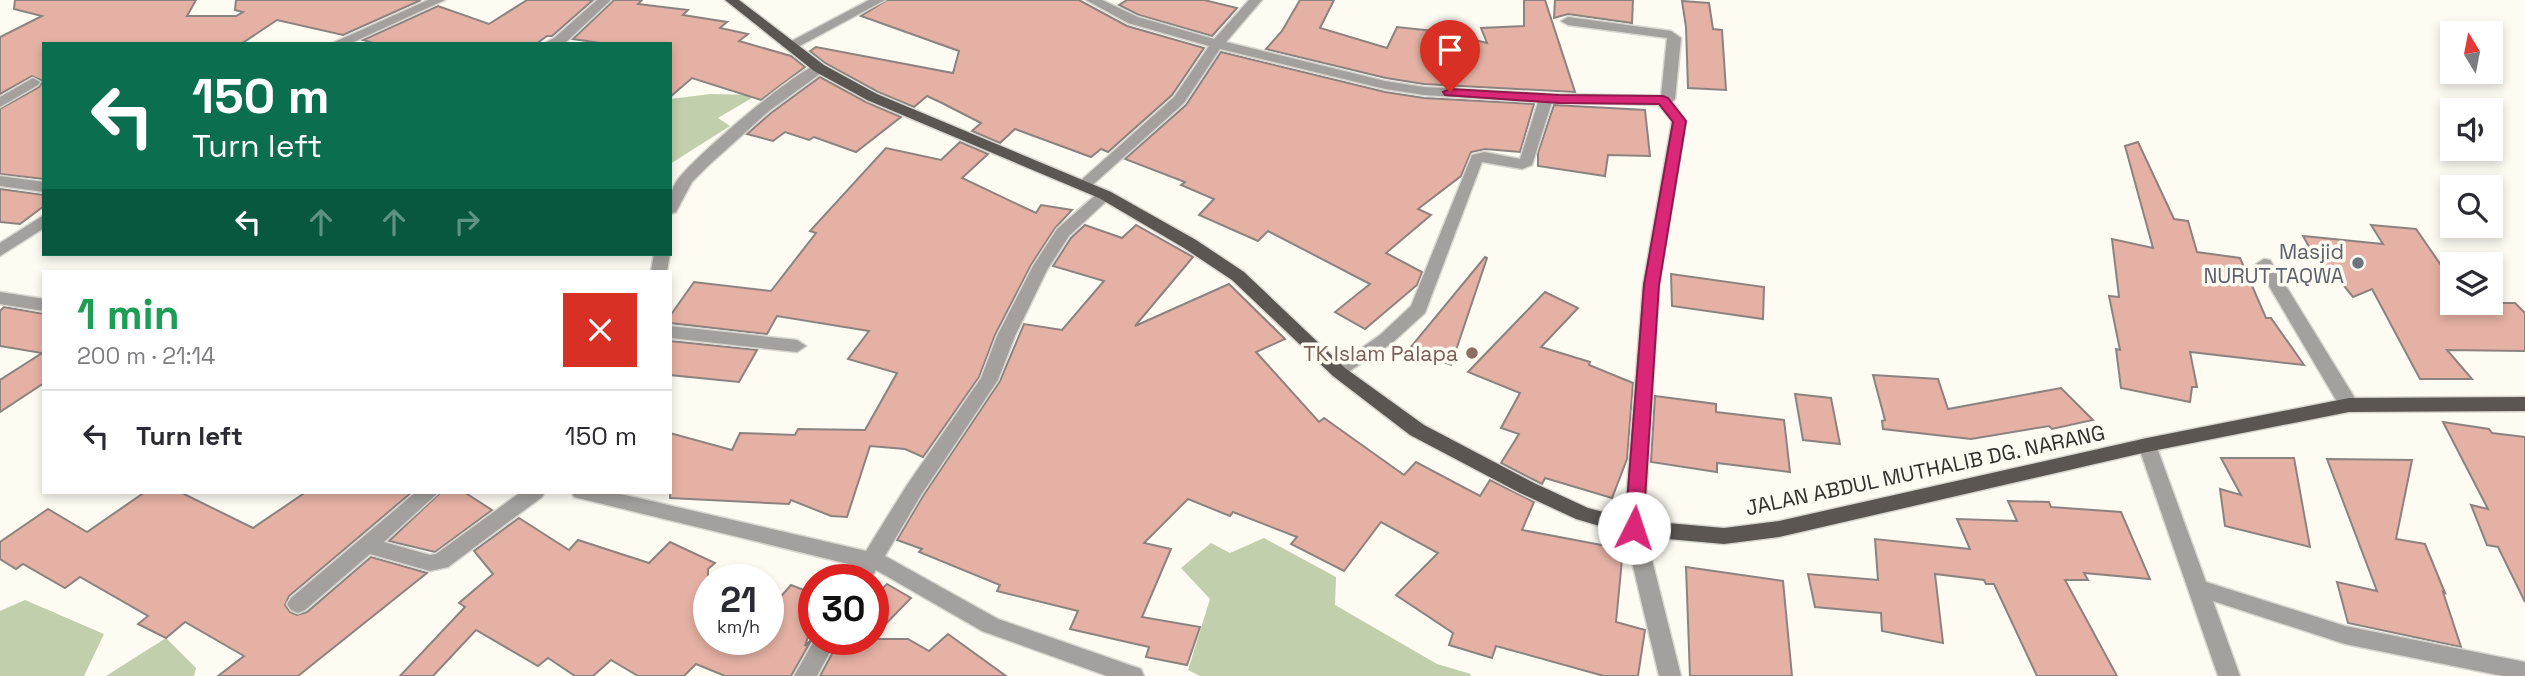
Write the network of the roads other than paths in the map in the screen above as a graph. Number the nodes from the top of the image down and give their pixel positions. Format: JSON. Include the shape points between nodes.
{"nodes":[{"id":1,"x":439,"y":0,"type":"edge"},
{"id":2,"x":605,"y":0,"type":"edge"},
{"id":3,"x":731,"y":0,"type":"edge"},
{"id":4,"x":878,"y":0,"type":"edge"},
{"id":5,"x":1092,"y":0,"type":"edge"},
{"id":6,"x":1256,"y":0,"type":"edge"},
{"id":7,"x":1569,"y":21,"type":"dead end"},
{"id":8,"x":342,"y":42,"type":"edge"},
{"id":9,"x":556,"y":42,"type":"edge"},
{"id":10,"x":1217,"y":44,"type":"junction"},
{"id":11,"x":789,"y":46,"type":"junction"},
{"id":12,"x":819,"y":68,"type":"junction"},
{"id":13,"x":33,"y":82,"type":"dead end"},
{"id":14,"x":1546,"y":98,"type":"junction"},
{"id":15,"x":1663,"y":100,"type":"junction"},
{"id":16,"x":0,"y":103,"type":"edge"},
{"id":17,"x":0,"y":181,"type":"edge"},
{"id":18,"x":1083,"y":186,"type":"junction"},
{"id":19,"x":42,"y":187,"type":"edge"},
{"id":20,"x":1105,"y":195,"type":"junction"},
{"id":21,"x":672,"y":205,"type":"edge"},
{"id":22,"x":42,"y":221,"type":"edge"},
{"id":23,"x":0,"y":251,"type":"edge"},
{"id":24,"x":2264,"y":264,"type":"dead end"},
{"id":25,"x":0,"y":298,"type":"edge"},
{"id":26,"x":42,"y":305,"type":"edge"},
{"id":27,"x":672,"y":332,"type":"edge"},
{"id":28,"x":797,"y":346,"type":"dead end"},
{"id":29,"x":1339,"y":372,"type":"junction"},
{"id":30,"x":2525,"y":404,"type":"edge"},
{"id":31,"x":2349,"y":405,"type":"junction"},
{"id":32,"x":2147,"y":445,"type":"junction"},
{"id":33,"x":427,"y":494,"type":"edge"},
{"id":34,"x":532,"y":494,"type":"edge"},
{"id":35,"x":589,"y":494,"type":"edge"},
{"id":36,"x":1634,"y":528,"type":"junction"},
{"id":37,"x":367,"y":545,"type":"junction"},
{"id":38,"x":871,"y":561,"type":"junction"},
{"id":39,"x":869,"y":564,"type":"edge"},
{"id":40,"x":2199,"y":587,"type":"junction"},
{"id":41,"x":298,"y":604,"type":"dead end"},
{"id":42,"x":817,"y":655,"type":"edge"},
{"id":43,"x":2525,"y":671,"type":"edge"},
{"id":44,"x":805,"y":676,"type":"edge"},
{"id":45,"x":1133,"y":676,"type":"edge"},
{"id":46,"x":1670,"y":676,"type":"edge"},
{"id":47,"x":2229,"y":676,"type":"edge"}],
"edges":[{"from":1,"to":8,"type":"street"},
{"from":2,"to":9,"type":"street"},
{"from":3,"to":11,"type":"main road","name":"JALAN ABDUL MUTHALIB DG. NARANG"},
{"from":4,"to":11,"type":"street"},
{"from":5,"to":10,"type":"street","via":[[1133,20]]},
{"from":6,"to":10,"type":"street"},
{"from":7,"to":15,"type":"street","via":[[1671,35],[1668,99]]},
{"from":10,"to":14,"type":"street","via":[[1385,85]]},
{"from":10,"to":18,"type":"street","via":[[1179,100]]},
{"from":11,"to":12,"type":"main road","name":"JALAN ABDUL MUTHALIB DG. NARANG"},
{"from":12,"to":18,"type":"main road","name":"JALAN ABDUL MUTHALIB DG. NARANG","via":[[872,97]]},
{"from":12,"to":21,"type":"street","via":[[764,108],[704,162],[685,180]]},
{"from":13,"to":16,"type":"street"},
{"from":14,"to":15,"type":"street"},
{"from":14,"to":29,"type":"street","via":[[1527,162],[1477,158],[1419,309],[1387,339]]},
{"from":15,"to":36,"type":"street","via":[[1679,121],[1651,285]]},
{"from":17,"to":19,"type":"street"},
{"from":18,"to":20,"type":"main road","name":"JALAN ABDUL MUTHALIB DG. NARANG"},
{"from":20,"to":29,"type":"main road","name":"JALAN ABDUL MUTHALIB DG. NARANG","via":[[1238,276]]},
{"from":20,"to":38,"type":"street","via":[[1063,233],[1006,336],[989,380]]},
{"from":22,"to":23,"type":"street"},
{"from":24,"to":31,"type":"street"},
{"from":25,"to":26,"type":"street"},
{"from":27,"to":28,"type":"street"},
{"from":29,"to":36,"type":"main road","name":"JALAN ABDUL MUTHALIB DG. NARANG","via":[[1417,430],[1583,514]]},
{"from":30,"to":31,"type":"main road","name":"JALAN ABDUL MUTHALIB DG. NARANG"},
{"from":31,"to":32,"type":"main road","name":"JALAN ABDUL MUTHALIB DG. NARANG"},
{"from":32,"to":36,"type":"main road","name":"JALAN ABDUL MUTHALIB DG. NARANG","via":[[1779,529],[1724,536]]},
{"from":32,"to":40,"type":"street"},
{"from":33,"to":37,"type":"street"},
{"from":34,"to":37,"type":"street","via":[[441,561],[430,563]]},
{"from":35,"to":38,"type":"street"},
{"from":36,"to":46,"type":"street"},
{"from":37,"to":41,"type":"street"},
{"from":38,"to":39,"type":"street"},
{"from":38,"to":45,"type":"street","via":[[990,625]]},
{"from":40,"to":43,"type":"street","via":[[2345,635]]},
{"from":40,"to":47,"type":"street"},
{"from":42,"to":44,"type":"street"}]}
